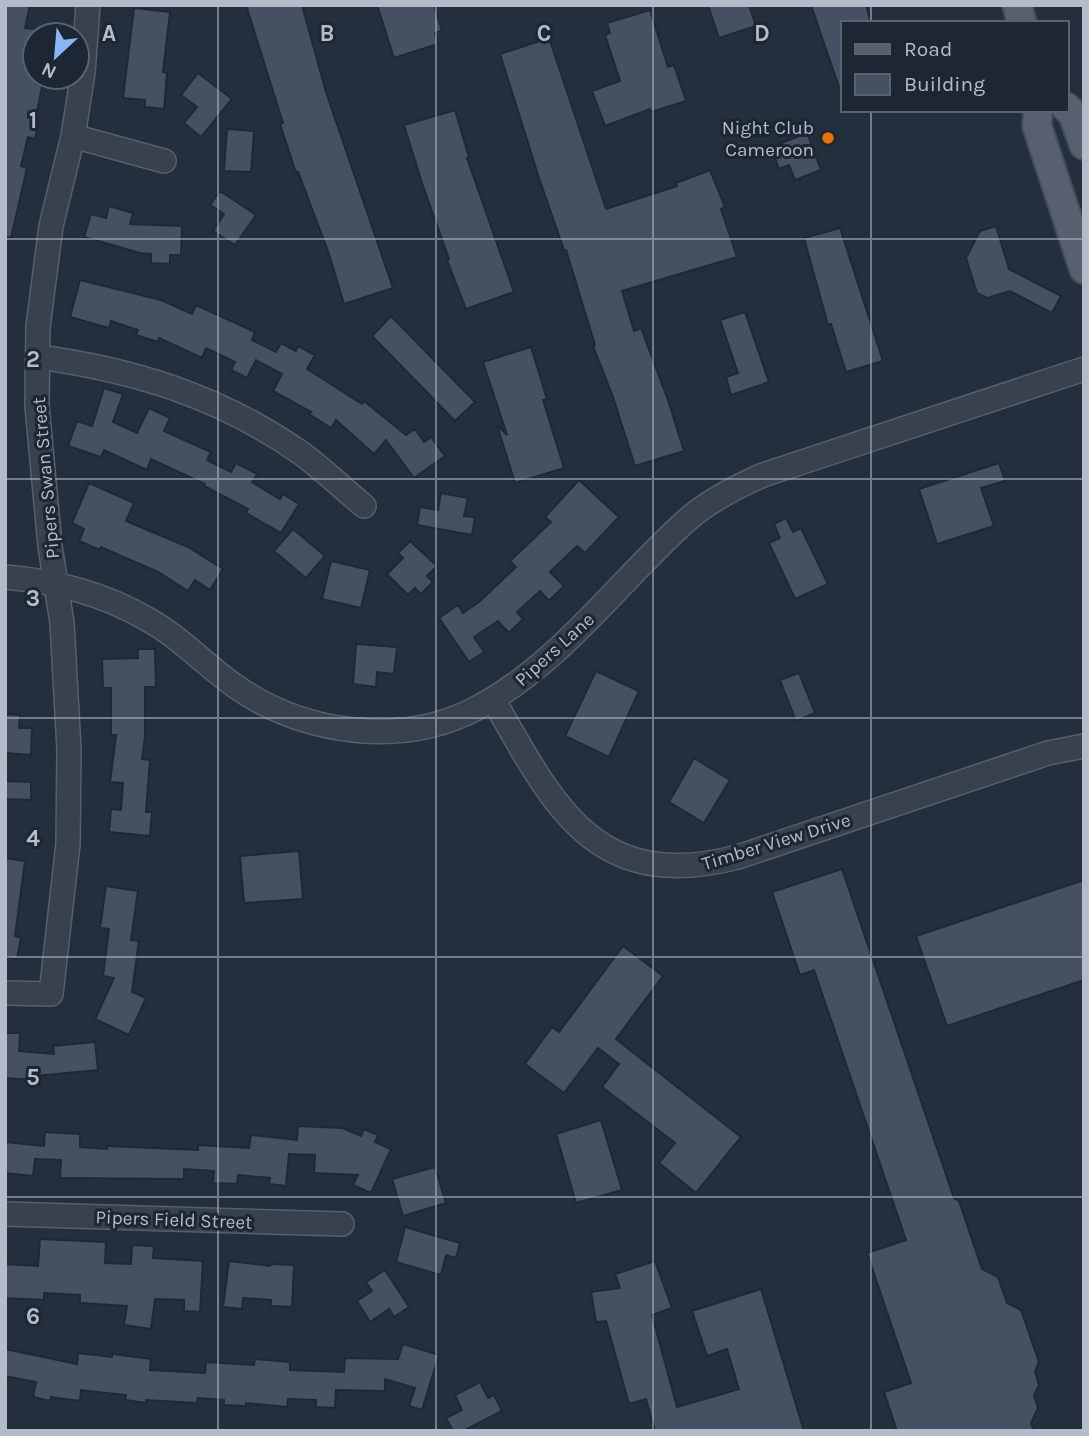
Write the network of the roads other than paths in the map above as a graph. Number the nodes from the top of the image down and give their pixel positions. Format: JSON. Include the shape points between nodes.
{"nodes":[{"id":1,"x":88,"y":5,"type":"edge"},
{"id":2,"x":1068,"y":109,"type":"edge"},
{"id":3,"x":1038,"y":112,"type":"edge"},
{"id":4,"x":73,"y":136,"type":"junction"},
{"id":5,"x":1084,"y":145,"type":"edge"},
{"id":6,"x":164,"y":162,"type":"dead end"},
{"id":7,"x":1084,"y":269,"type":"edge"},
{"id":8,"x":39,"y":357,"type":"junction"},
{"id":9,"x":1084,"y":369,"type":"edge"},
{"id":10,"x":364,"y":506,"type":"dead end"},
{"id":11,"x":5,"y":577,"type":"edge"},
{"id":12,"x":55,"y":584,"type":"junction"},
{"id":13,"x":494,"y":699,"type":"junction"},
{"id":14,"x":1084,"y":746,"type":"edge"},
{"id":15,"x":5,"y":993,"type":"edge"},
{"id":16,"x":5,"y":1214,"type":"edge"},
{"id":17,"x":342,"y":1224,"type":"dead end"}],
"edges":[{"from":1,"to":4,"type":"street","name":"Pipers Swan Street"},
{"from":2,"to":5,"type":"main road"},
{"from":3,"to":7,"type":"main road","via":[[1037,126]]},
{"from":4,"to":6,"type":"street"},
{"from":4,"to":8,"type":"street","name":"Pipers Swan Street","via":[[51,226],[38,327]]},
{"from":8,"to":10,"type":"street","via":[[148,378],[201,397],[300,452]]},
{"from":8,"to":12,"type":"street","name":"Pipers Swan Street","via":[[37,406]]},
{"from":9,"to":13,"type":"street","name":"Pipers Lane","via":[[738,486],[688,520],[568,639]]},
{"from":11,"to":12,"type":"street","name":"Pipers Lane"},
{"from":12,"to":13,"type":"street","name":"Pipers Lane","via":[[146,618],[250,696],[316,724],[351,731],[408,729],[454,719]]},
{"from":12,"to":15,"type":"street","name":"Pipers Swan Street","via":[[62,623],[69,750],[68,844],[51,994]]},
{"from":13,"to":14,"type":"street","name":"Timber View Drive","via":[[543,785],[578,827],[619,853],[673,866],[738,857],[1048,752]]},
{"from":16,"to":17,"type":"street","name":"Pipers Field Street"}]}
